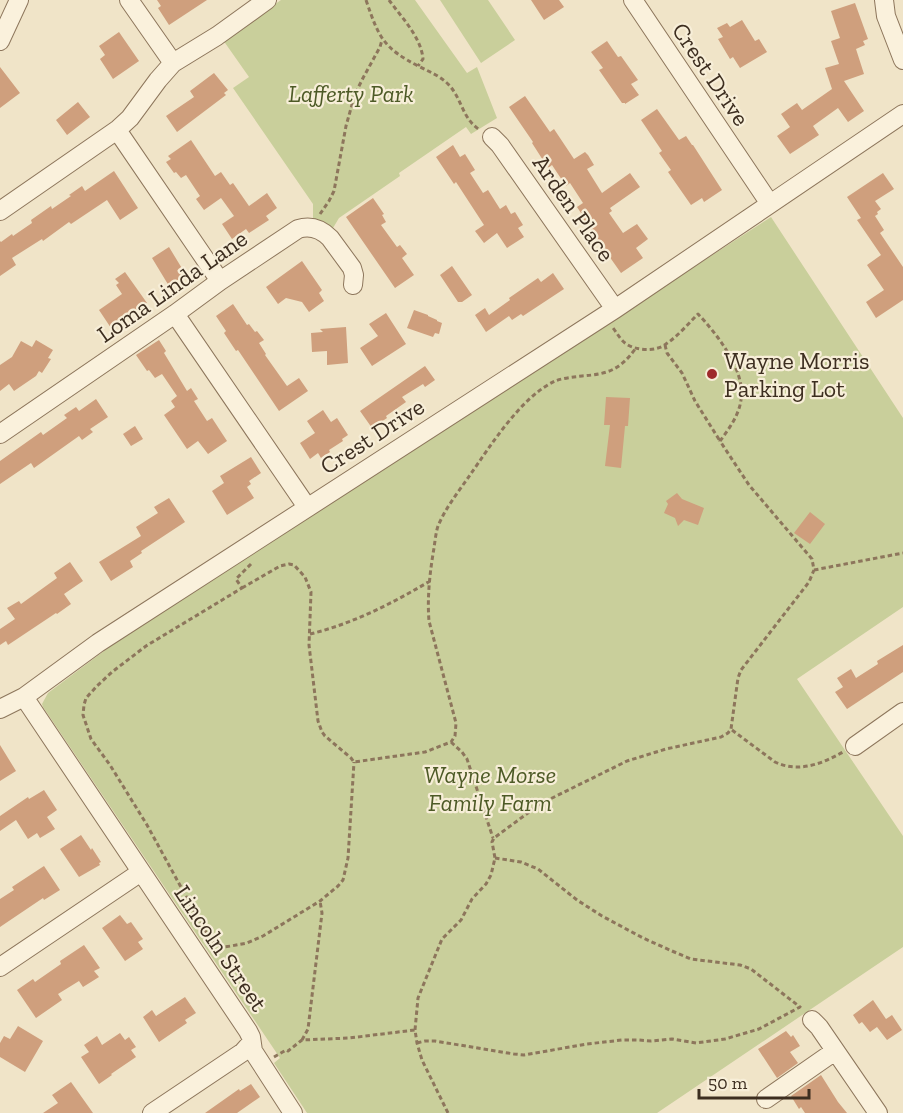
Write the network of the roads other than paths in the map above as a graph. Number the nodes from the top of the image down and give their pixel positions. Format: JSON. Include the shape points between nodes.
{"nodes":[{"id":1,"x":19,"y":0,"type":"edge"},
{"id":2,"x":129,"y":0,"type":"edge"},
{"id":3,"x":267,"y":0,"type":"edge"},
{"id":4,"x":633,"y":0,"type":"edge"},
{"id":5,"x":885,"y":0,"type":"edge"},
{"id":6,"x":0,"y":41,"type":"edge"},
{"id":7,"x":903,"y":60,"type":"edge"},
{"id":8,"x":173,"y":63,"type":"junction"},
{"id":9,"x":903,"y":114,"type":"edge"},
{"id":10,"x":117,"y":130,"type":"junction"},
{"id":11,"x":492,"y":137,"type":"road end"},
{"id":12,"x":770,"y":204,"type":"junction"},
{"id":13,"x":0,"y":211,"type":"edge"},
{"id":14,"x":220,"y":281,"type":"junction"},
{"id":15,"x":353,"y":285,"type":"dead end"},
{"id":16,"x":175,"y":314,"type":"junction"},
{"id":17,"x":613,"y":317,"type":"junction"},
{"id":18,"x":0,"y":434,"type":"edge"},
{"id":19,"x":307,"y":507,"type":"junction"},
{"id":20,"x":24,"y":697,"type":"junction"},
{"id":21,"x":0,"y":709,"type":"edge"},
{"id":22,"x":903,"y":712,"type":"edge"},
{"id":23,"x":855,"y":746,"type":"road end"},
{"id":24,"x":141,"y":872,"type":"junction"},
{"id":25,"x":0,"y":967,"type":"edge"},
{"id":26,"x":806,"y":1013,"type":"road end"},
{"id":27,"x":251,"y":1043,"type":"junction"},
{"id":28,"x":836,"y":1051,"type":"junction"},
{"id":29,"x":766,"y":1099,"type":"dead end"},
{"id":30,"x":152,"y":1113,"type":"edge"},
{"id":31,"x":293,"y":1113,"type":"edge"},
{"id":32,"x":878,"y":1113,"type":"edge"}],
"edges":[{"from":1,"to":6,"type":"street"},
{"from":2,"to":8,"type":"street"},
{"from":3,"to":8,"type":"street"},
{"from":4,"to":12,"type":"street","name":"Crest Drive"},
{"from":5,"to":7,"type":"street","via":[[886,16]]},
{"from":8,"to":10,"type":"street"},
{"from":9,"to":12,"type":"street","name":"Crest Drive"},
{"from":10,"to":13,"type":"street"},
{"from":10,"to":14,"type":"street"},
{"from":11,"to":17,"type":"street","name":"Arden Place"},
{"from":12,"to":17,"type":"street","name":"Crest Drive"},
{"from":14,"to":15,"type":"street","name":"Loma Linda Lane","via":[[291,233],[316,228],[330,238],[352,268]]},
{"from":14,"to":16,"type":"street","name":"Loma Linda Lane"},
{"from":16,"to":18,"type":"street","name":"Loma Linda Lane"},
{"from":16,"to":19,"type":"street"},
{"from":17,"to":19,"type":"street","name":"Crest Drive"},
{"from":19,"to":20,"type":"street","name":"Crest Drive","via":[[98,643]]},
{"from":20,"to":21,"type":"street","name":"Crest Drive"},
{"from":20,"to":24,"type":"street","name":"Lincoln Street"},
{"from":22,"to":23,"type":"street"},
{"from":24,"to":25,"type":"street","name":"Lincoln Street"},
{"from":24,"to":27,"type":"street","name":"Lincoln Street","via":[[248,1031]]},
{"from":26,"to":28,"type":"street"},
{"from":27,"to":30,"type":"street"},
{"from":27,"to":31,"type":"street","name":"Lincoln Street"},
{"from":28,"to":29,"type":"street"},
{"from":28,"to":32,"type":"street"}]}
